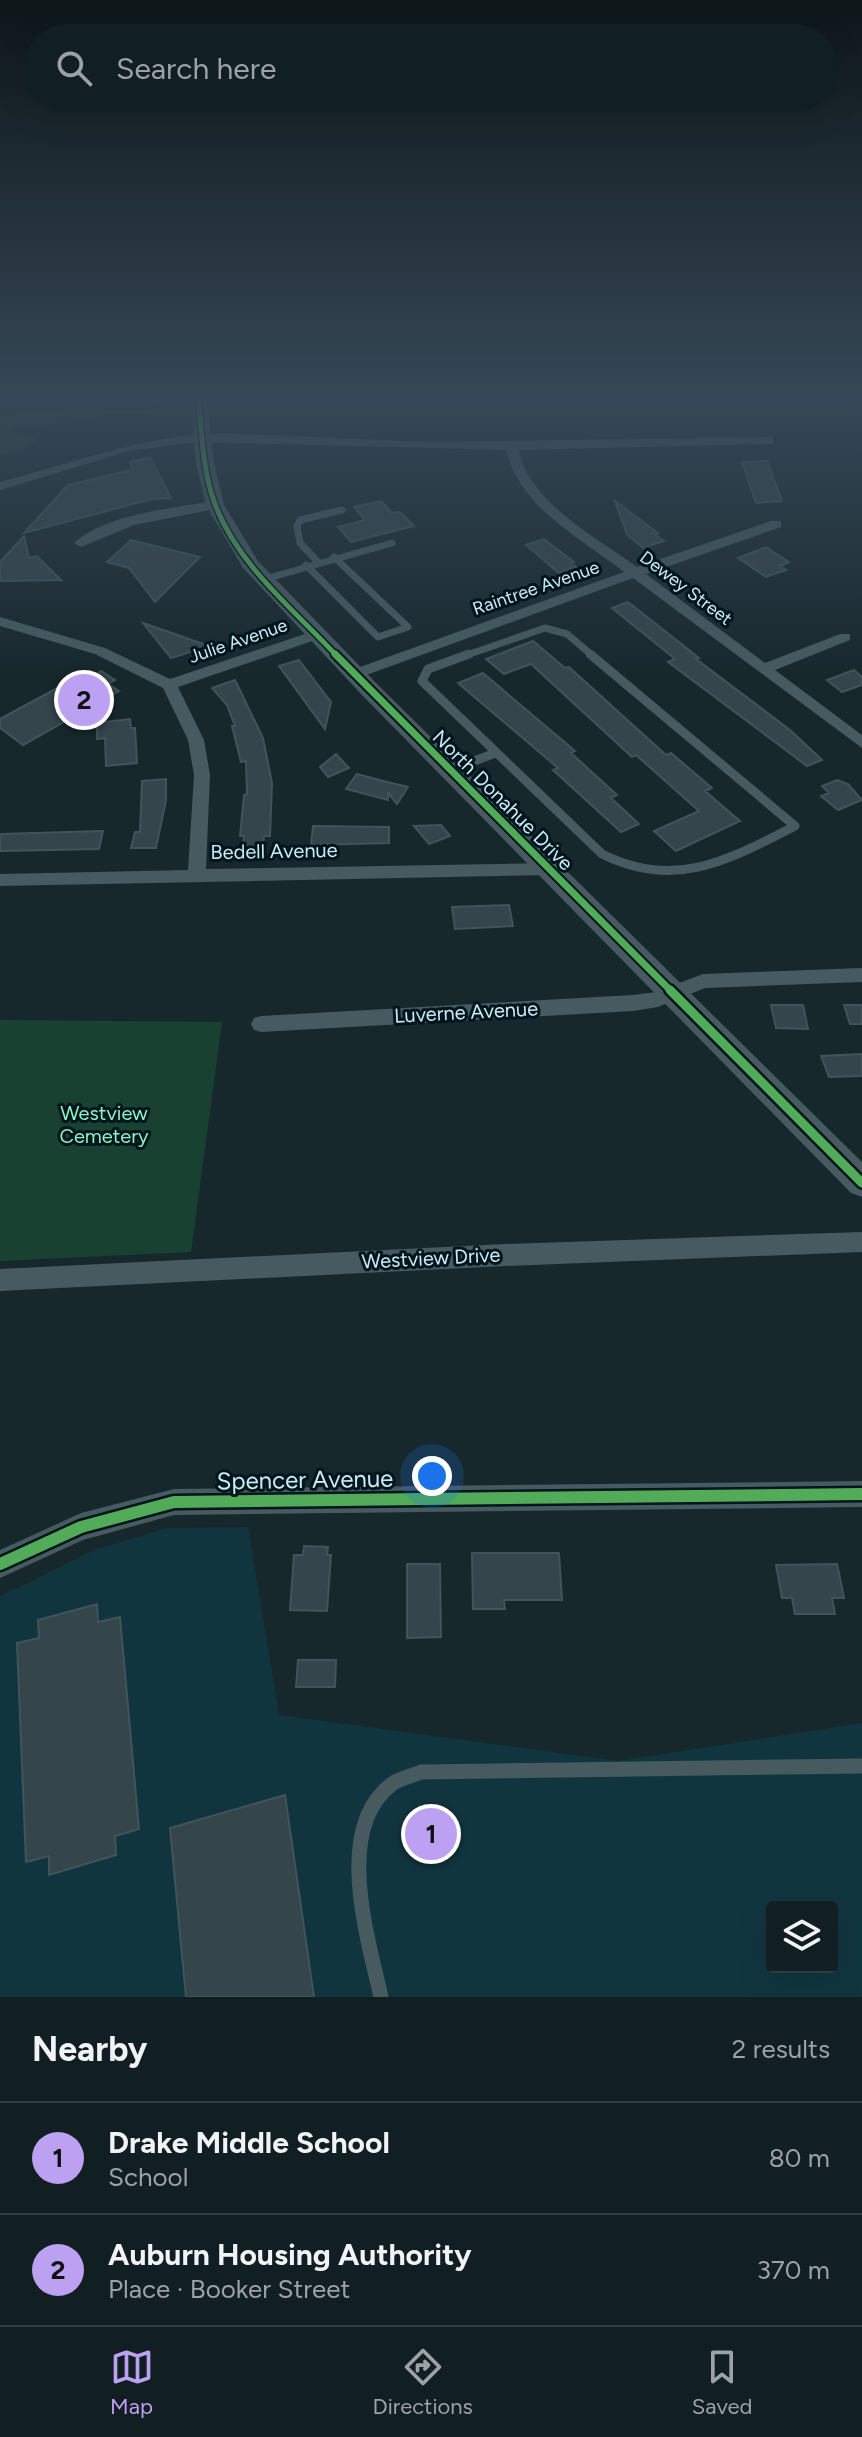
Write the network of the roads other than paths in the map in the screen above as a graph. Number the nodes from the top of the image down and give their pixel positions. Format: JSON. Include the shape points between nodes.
{"nodes":[{"id":1,"x":212,"y":488,"type":"edge"},
{"id":2,"x":529,"y":488,"type":"edge"},
{"id":3,"x":215,"y":505,"type":"junction"},
{"id":4,"x":342,"y":510,"type":"dead end"},
{"id":5,"x":776,"y":524,"type":"dead end"},
{"id":6,"x":81,"y":543,"type":"dead end"},
{"id":7,"x":392,"y":543,"type":"dead end"},
{"id":8,"x":334,"y":557,"type":"junction"},
{"id":9,"x":318,"y":562,"type":"junction"},
{"id":10,"x":306,"y":565,"type":"junction"},
{"id":11,"x":635,"y":573,"type":"junction"},
{"id":12,"x":265,"y":579,"type":"junction"},
{"id":13,"x":0,"y":621,"type":"edge"},
{"id":14,"x":484,"y":625,"type":"junction"},
{"id":15,"x":319,"y":634,"type":"junction"},
{"id":16,"x":845,"y":637,"type":"dead end"},
{"id":17,"x":503,"y":641,"type":"junction"},
{"id":18,"x":764,"y":669,"type":"junction"},
{"id":19,"x":355,"y":674,"type":"junction"},
{"id":20,"x":169,"y":685,"type":"junction"},
{"id":21,"x":862,"y":743,"type":"edge"},
{"id":22,"x":495,"y":753,"type":"junction"},
{"id":23,"x":451,"y":770,"type":"junction"},
{"id":24,"x":550,"y":869,"type":"junction"},
{"id":25,"x":197,"y":874,"type":"junction"},
{"id":26,"x":0,"y":880,"type":"edge"},
{"id":27,"x":862,"y":975,"type":"edge"},
{"id":28,"x":671,"y":993,"type":"junction"},
{"id":29,"x":261,"y":1024,"type":"dead end"},
{"id":30,"x":862,"y":1183,"type":"edge"},
{"id":31,"x":862,"y":1242,"type":"edge"},
{"id":32,"x":0,"y":1280,"type":"edge"},
{"id":33,"x":862,"y":1494,"type":"edge"},
{"id":34,"x":0,"y":1564,"type":"edge"},
{"id":35,"x":862,"y":1766,"type":"edge"},
{"id":36,"x":381,"y":1997,"type":"edge"}],
"edges":[{"from":1,"to":3,"type":"street","name":"North Donahue Drive"},
{"from":2,"to":11,"type":"street","name":"Dewey Street"},
{"from":3,"to":6,"type":"street","via":[[134,520],[103,529]]},
{"from":3,"to":12,"type":"street","name":"North Donahue Drive","via":[[245,557]]},
{"from":4,"to":9,"type":"lane","via":[[300,520],[295,526],[300,544]]},
{"from":5,"to":11,"type":"street","name":"Raintree Avenue"},
{"from":7,"to":8,"type":"lane"},
{"from":8,"to":9,"type":"lane"},
{"from":8,"to":10,"type":"lane","via":[[408,627],[378,637]]},
{"from":9,"to":10,"type":"lane"},
{"from":10,"to":12,"type":"lane"},
{"from":11,"to":14,"type":"street","name":"Raintree Avenue"},
{"from":11,"to":18,"type":"street","name":"Dewey Street"},
{"from":12,"to":15,"type":"street","name":"North Donahue Drive"},
{"from":13,"to":20,"type":"street","via":[[100,651]]},
{"from":14,"to":17,"type":"lane"},
{"from":14,"to":19,"type":"street","name":"Raintree Avenue"},
{"from":15,"to":19,"type":"street","name":"North Donahue Drive"},
{"from":15,"to":20,"type":"street","name":"Julie Avenue"},
{"from":16,"to":18,"type":"street"},
{"from":17,"to":22,"type":"lane","via":[[422,675],[427,689]]},
{"from":17,"to":22,"type":"lane","via":[[545,628],[567,634],[795,826],[712,866],[612,861]]},
{"from":18,"to":21,"type":"street","name":"Dewey Street"},
{"from":19,"to":23,"type":"street","name":"North Donahue Drive"},
{"from":20,"to":25,"type":"street","via":[[196,740],[202,775]]},
{"from":22,"to":23,"type":"lane"},
{"from":23,"to":24,"type":"street","name":"North Donahue Drive"},
{"from":24,"to":25,"type":"street","name":"Bedell Avenue"},
{"from":24,"to":28,"type":"street","name":"North Donahue Drive"},
{"from":25,"to":26,"type":"street","name":"Bedell Avenue"},
{"from":27,"to":28,"type":"street","name":"Luverne Avenue","via":[[703,981]]},
{"from":28,"to":29,"type":"street","name":"Luverne Avenue","via":[[633,1003]]},
{"from":28,"to":30,"type":"street","name":"North Donahue Drive"},
{"from":31,"to":32,"type":"street","name":"Westview Drive"},
{"from":33,"to":34,"type":"street","name":"Spencer Avenue","via":[[174,1502],[81,1527]]},
{"from":35,"to":36,"type":"lane","via":[[421,1772],[391,1785],[367,1813],[357,1859]]}]}
